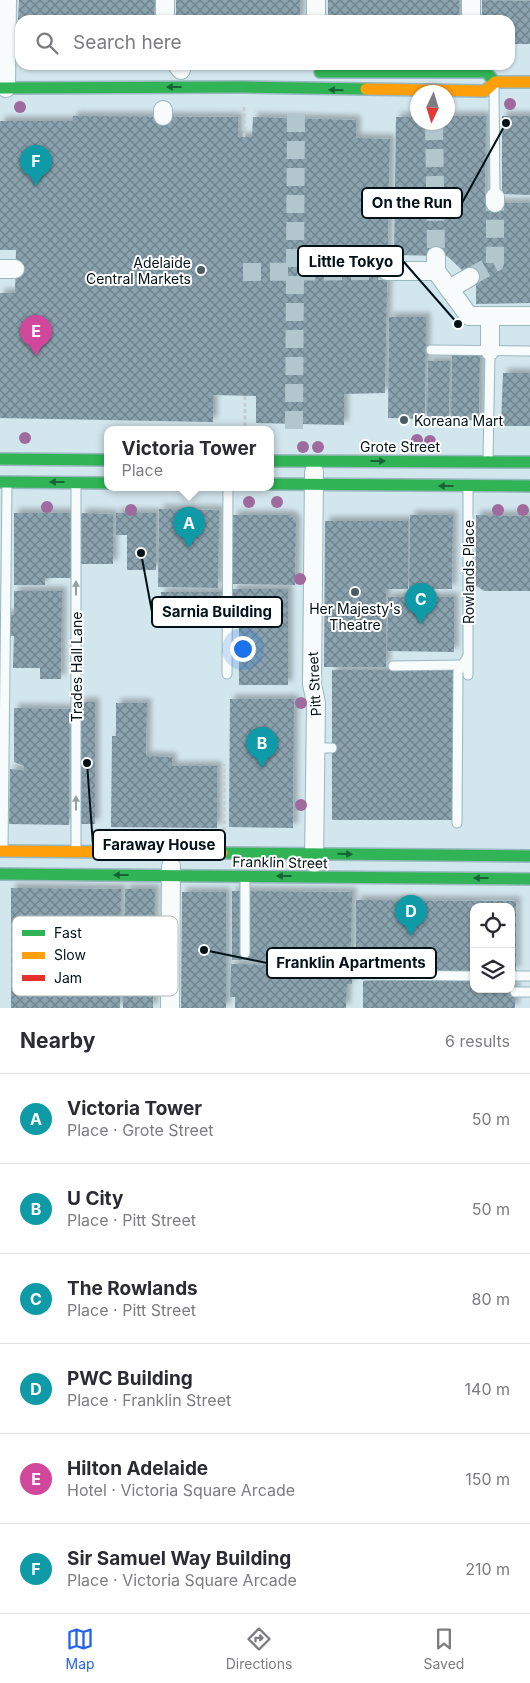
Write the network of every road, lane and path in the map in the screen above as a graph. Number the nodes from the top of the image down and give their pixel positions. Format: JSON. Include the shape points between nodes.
{"nodes":[{"id":1,"x":7,"y":0,"type":"edge"},
{"id":2,"x":165,"y":0,"type":"edge"},
{"id":3,"x":316,"y":0,"type":"edge"},
{"id":4,"x":471,"y":0,"type":"edge"},
{"id":5,"x":165,"y":15,"type":"edge"},
{"id":6,"x":316,"y":15,"type":"edge"},
{"id":7,"x":471,"y":15,"type":"edge"},
{"id":8,"x":477,"y":70,"type":"edge"},
{"id":9,"x":6,"y":78,"type":"edge"},
{"id":10,"x":494,"y":82,"type":"junction"},
{"id":11,"x":530,"y":82,"type":"edge"},
{"id":12,"x":244,"y":87,"type":"junction"},
{"id":13,"x":410,"y":91,"type":"edge"},
{"id":14,"x":455,"y":91,"type":"edge"},
{"id":15,"x":244,"y":137,"type":"dead end"},
{"id":16,"x":495,"y":200,"type":"tunnel mouth"},
{"id":17,"x":388,"y":271,"type":"tunnel mouth"},
{"id":18,"x":470,"y":277,"type":"tunnel mouth"},
{"id":19,"x":449,"y":289,"type":"junction"},
{"id":20,"x":490,"y":316,"type":"junction"},
{"id":21,"x":530,"y":316,"type":"edge"},
{"id":22,"x":431,"y":350,"type":"dead end"},
{"id":23,"x":490,"y":351,"type":"junction"},
{"id":24,"x":530,"y":351,"type":"edge"},
{"id":25,"x":245,"y":396,"type":"dead end"},
{"id":26,"x":245,"y":426,"type":"edge"},
{"id":27,"x":0,"y":459,"type":"edge"},
{"id":28,"x":104,"y":460,"type":"edge"},
{"id":29,"x":274,"y":461,"type":"edge"},
{"id":30,"x":314,"y":461,"type":"junction"},
{"id":31,"x":488,"y":461,"type":"junction"},
{"id":32,"x":530,"y":462,"type":"edge"},
{"id":33,"x":4,"y":482,"type":"edge"},
{"id":34,"x":76,"y":482,"type":"junction"},
{"id":35,"x":104,"y":483,"type":"edge"},
{"id":36,"x":274,"y":484,"type":"edge"},
{"id":37,"x":314,"y":484,"type":"junction"},
{"id":38,"x":468,"y":486,"type":"junction"},
{"id":39,"x":530,"y":486,"type":"edge"},
{"id":40,"x":228,"y":491,"type":"edge"},
{"id":41,"x":465,"y":661,"type":"junction"},
{"id":42,"x":393,"y":666,"type":"dead end"},
{"id":43,"x":227,"y":674,"type":"dead end"},
{"id":44,"x":468,"y":675,"type":"dead end"},
{"id":45,"x":224,"y":764,"type":"dead end"},
{"id":46,"x":457,"y":823,"type":"dead end"},
{"id":47,"x":224,"y":831,"type":"dead end"},
{"id":48,"x":76,"y":852,"type":"junction"},
{"id":49,"x":171,"y":853,"type":"junction"},
{"id":50,"x":314,"y":854,"type":"junction"},
{"id":51,"x":530,"y":856,"type":"edge"},
{"id":52,"x":2,"y":863,"type":"edge"},
{"id":53,"x":170,"y":876,"type":"junction"},
{"id":54,"x":245,"y":876,"type":"junction"},
{"id":55,"x":314,"y":876,"type":"junction"},
{"id":56,"x":530,"y":879,"type":"edge"},
{"id":57,"x":170,"y":916,"type":"edge"},
{"id":58,"x":245,"y":953,"type":"dead end"},
{"id":59,"x":365,"y":975,"type":"dead end"},
{"id":60,"x":470,"y":976,"type":"edge"},
{"id":61,"x":515,"y":976,"type":"edge"},
{"id":62,"x":530,"y":976,"type":"edge"},
{"id":63,"x":515,"y":992,"type":"dead end"},
{"id":64,"x":530,"y":992,"type":"edge"}],
"edges":[{"from":1,"to":9,"type":"street"},
{"from":2,"to":5,"type":"street"},
{"from":3,"to":6,"type":"street"},
{"from":4,"to":7,"type":"street"},
{"from":8,"to":10,"type":"street","via":[[486,72]]},
{"from":12,"to":9,"type":"street","one_way":true},
{"from":10,"to":11,"type":"street"},
{"from":10,"to":14,"type":"street","via":[[485,90]]},
{"from":10,"to":16,"type":"lane"},
{"from":13,"to":12,"type":"street","one_way":true},
{"from":12,"to":15,"type":"path"},
{"from":17,"to":19,"type":"street","via":[[436,263]]},
{"from":18,"to":19,"type":"street"},
{"from":19,"to":20,"type":"street","via":[[469,316]]},
{"from":20,"to":21,"type":"street"},
{"from":20,"to":23,"type":"street"},
{"from":22,"to":23,"type":"lane"},
{"from":23,"to":24,"type":"lane"},
{"from":23,"to":31,"type":"lane"},
{"from":25,"to":26,"type":"path"},
{"from":27,"to":28,"type":"street"},
{"from":29,"to":30,"type":"street","name":"Grote Street"},
{"from":30,"to":31,"type":"street","name":"Grote Street","one_way":true},
{"from":30,"to":37,"type":"street","name":"Pitt Street"},
{"from":31,"to":32,"type":"street","name":"Grote Street"},
{"from":34,"to":33,"type":"street","one_way":true},
{"from":33,"to":52,"type":"lane"},
{"from":34,"to":35,"type":"street"},
{"from":48,"to":34,"type":"lane","name":"Trades Hall Lane","one_way":true},
{"from":36,"to":37,"type":"street"},
{"from":38,"to":37,"type":"street","one_way":true},
{"from":37,"to":50,"type":"street","name":"Pitt Street","via":[[312,684],[323,748]]},
{"from":38,"to":39,"type":"street"},
{"from":38,"to":41,"type":"lane","name":"Rowlands Place"},
{"from":40,"to":43,"type":"lane"},
{"from":41,"to":42,"type":"lane"},
{"from":41,"to":44,"type":"lane"},
{"from":41,"to":46,"type":"lane","via":[[458,672]]},
{"from":45,"to":47,"type":"path"},
{"from":48,"to":49,"type":"street","name":"Franklin Street"},
{"from":48,"to":52,"type":"street","name":"Franklin Street"},
{"from":49,"to":50,"type":"street","name":"Franklin Street"},
{"from":49,"to":53,"type":"street"},
{"from":50,"to":51,"type":"street","name":"Franklin Street","one_way":true},
{"from":50,"to":55,"type":"street","name":"Pitt Street"},
{"from":53,"to":52,"type":"street","name":"Franklin Street","one_way":true},
{"from":53,"to":54,"type":"street","name":"Franklin Street"},
{"from":53,"to":57,"type":"street"},
{"from":55,"to":54,"type":"street","name":"Franklin Street","one_way":true},
{"from":54,"to":58,"type":"lane"},
{"from":56,"to":55,"type":"street","name":"Franklin Street","one_way":true},
{"from":59,"to":60,"type":"lane"},
{"from":61,"to":62,"type":"lane"},
{"from":63,"to":64,"type":"lane"}]}
